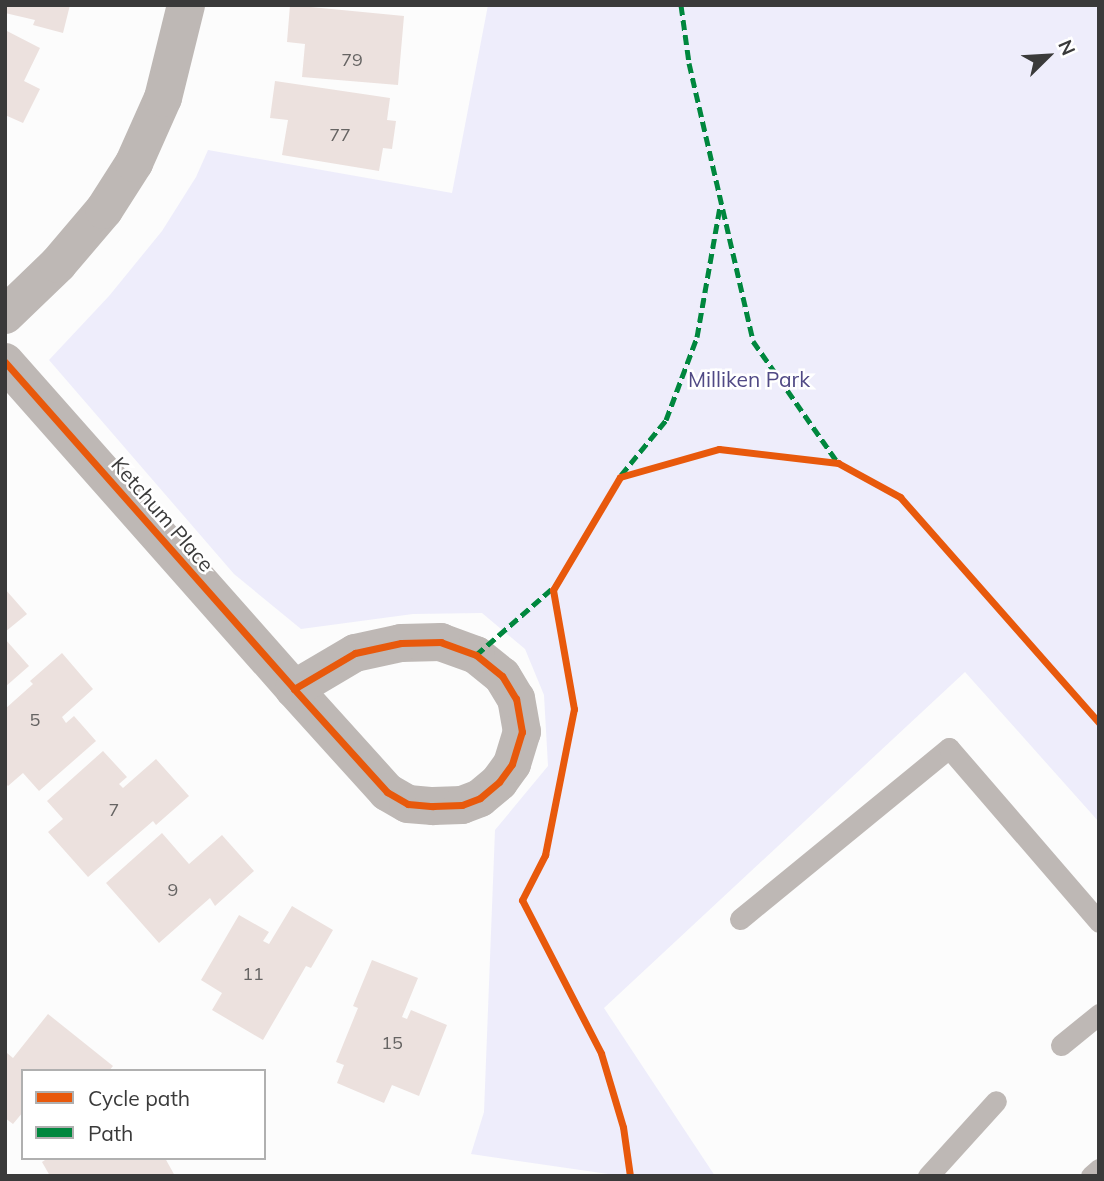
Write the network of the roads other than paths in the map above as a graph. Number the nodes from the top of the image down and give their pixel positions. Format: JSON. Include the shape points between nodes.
{"nodes":[{"id":1,"x":186,"y":5,"type":"edge"},
{"id":2,"x":5,"y":315,"type":"edge"},
{"id":3,"x":5,"y":362,"type":"edge"},
{"id":4,"x":294,"y":689,"type":"junction"},
{"id":5,"x":740,"y":919,"type":"dead end"},
{"id":6,"x":1099,"y":922,"type":"edge"},
{"id":7,"x":1099,"y":1014,"type":"edge"},
{"id":8,"x":1061,"y":1045,"type":"dead end"},
{"id":9,"x":996,"y":1101,"type":"dead end"},
{"id":10,"x":1099,"y":1169,"type":"edge"},
{"id":11,"x":928,"y":1176,"type":"edge"},
{"id":12,"x":1091,"y":1176,"type":"edge"}],
"edges":[{"from":1,"to":2,"type":"street","via":[[163,98],[134,163],[104,210],[58,264]]},
{"from":3,"to":4,"type":"street","name":"Ketchum Place"},
{"from":4,"to":4,"type":"street","name":"Ketchum Place","via":[[355,653],[401,643],[441,642],[476,655],[502,676],[516,699],[522,732],[512,764],[480,798],[462,805],[408,804],[387,792]]},
{"from":5,"to":6,"type":"lane","via":[[949,748]]},
{"from":7,"to":8,"type":"lane"},
{"from":9,"to":11,"type":"lane"},
{"from":10,"to":12,"type":"lane"}]}
